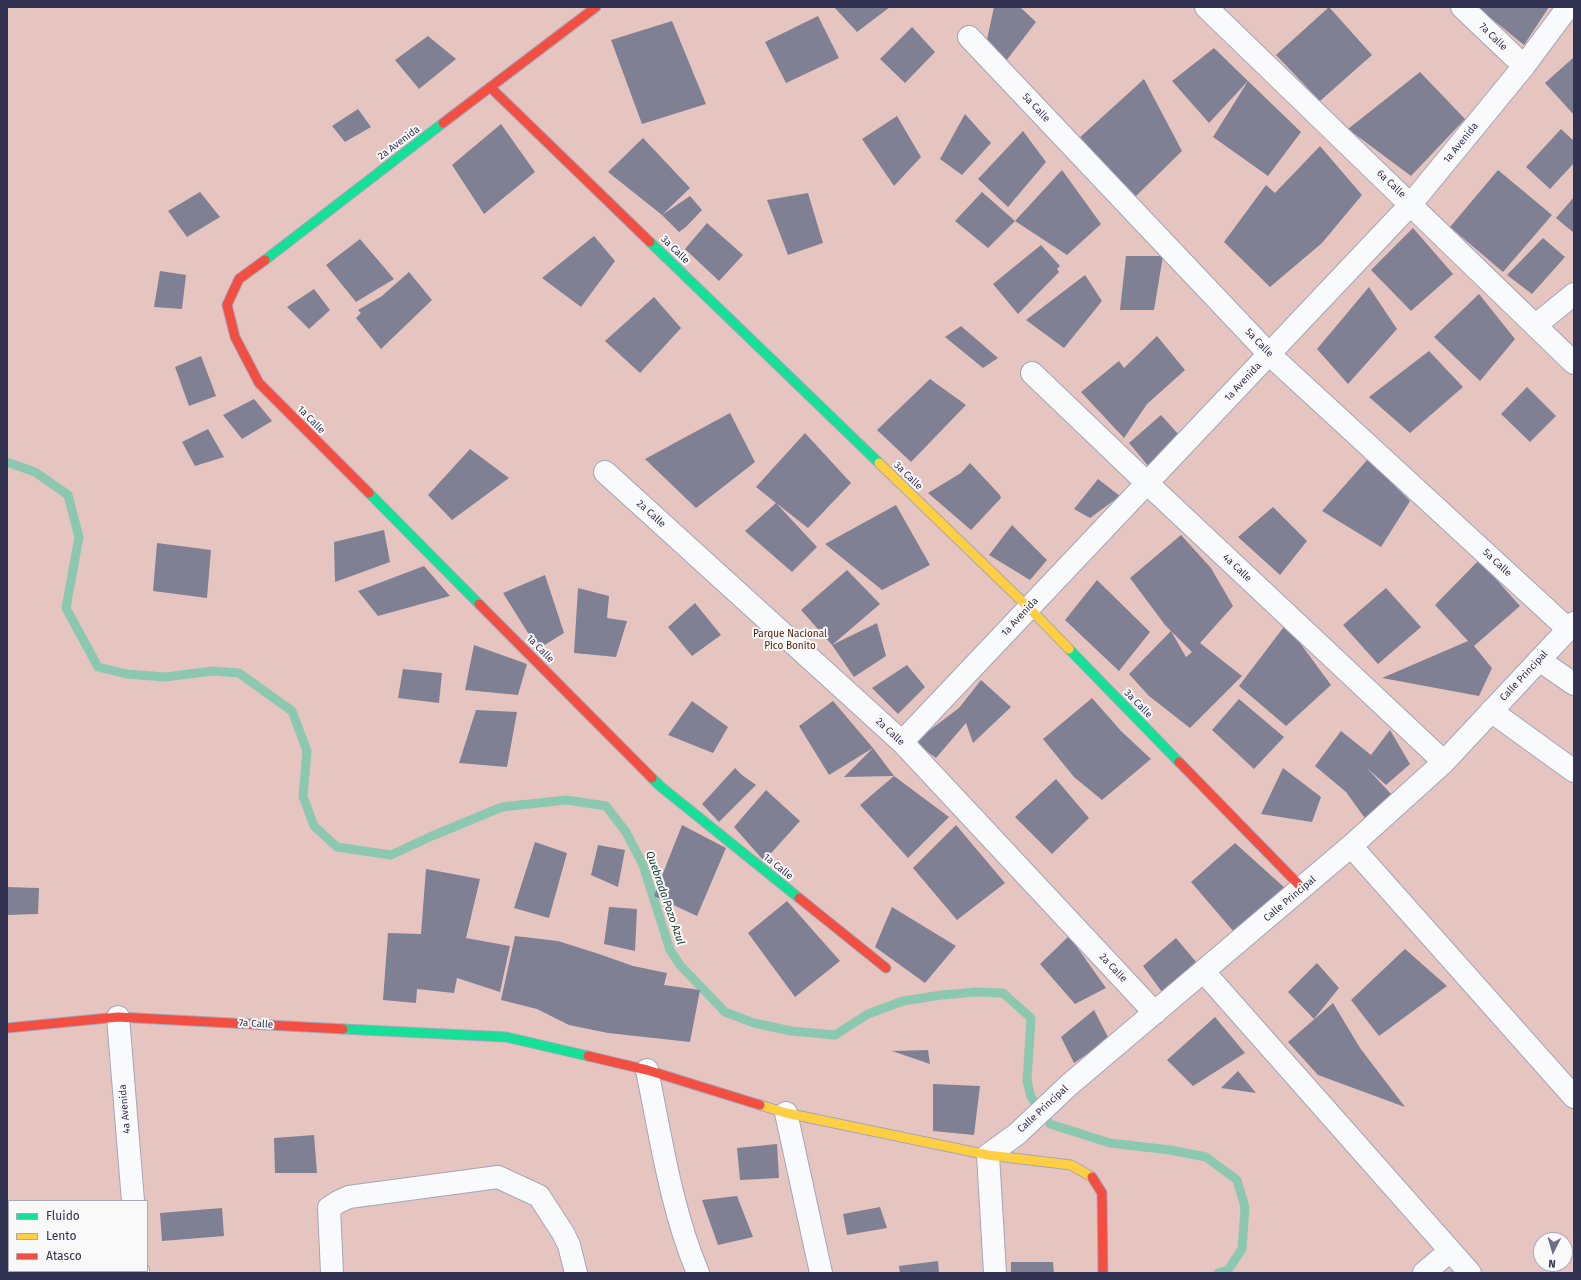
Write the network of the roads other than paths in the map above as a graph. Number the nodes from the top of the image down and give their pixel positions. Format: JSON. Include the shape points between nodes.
{"nodes":[{"id":1,"x":596,"y":7,"type":"edge"},
{"id":2,"x":1206,"y":7,"type":"edge"},
{"id":3,"x":1462,"y":7,"type":"edge"},
{"id":4,"x":1568,"y":7,"type":"edge"},
{"id":5,"x":969,"y":37,"type":"dead end"},
{"id":6,"x":1524,"y":66,"type":"junction"},
{"id":7,"x":490,"y":87,"type":"junction"},
{"id":8,"x":1411,"y":204,"type":"junction"},
{"id":9,"x":1574,"y":294,"type":"edge"},
{"id":10,"x":227,"y":305,"type":"joint"},
{"id":11,"x":1536,"y":325,"type":"junction"},
{"id":12,"x":1269,"y":354,"type":"junction"},
{"id":13,"x":1574,"y":363,"type":"edge"},
{"id":14,"x":1032,"y":373,"type":"dead end"},
{"id":15,"x":605,"y":472,"type":"dead end"},
{"id":16,"x":1147,"y":483,"type":"junction"},
{"id":17,"x":1029,"y":608,"type":"junction"},
{"id":18,"x":1571,"y":626,"type":"edge"},
{"id":19,"x":1539,"y":660,"type":"junction"},
{"id":20,"x":1574,"y":684,"type":"edge"},
{"id":21,"x":1491,"y":711,"type":"junction"},
{"id":22,"x":902,"y":742,"type":"junction"},
{"id":23,"x":1444,"y":762,"type":"junction"},
{"id":24,"x":1574,"y":771,"type":"edge"},
{"id":25,"x":1351,"y":846,"type":"junction"},
{"id":26,"x":1302,"y":888,"type":"junction"},
{"id":27,"x":886,"y":968,"type":"dead end"},
{"id":28,"x":1204,"y":972,"type":"junction"},
{"id":29,"x":1155,"y":1013,"type":"junction"},
{"id":30,"x":118,"y":1017,"type":"junction"},
{"id":31,"x":7,"y":1028,"type":"edge"},
{"id":32,"x":647,"y":1070,"type":"junction"},
{"id":33,"x":1574,"y":1097,"type":"edge"},
{"id":34,"x":786,"y":1113,"type":"junction"},
{"id":35,"x":988,"y":1155,"type":"junction"},
{"id":36,"x":132,"y":1200,"type":"edge"},
{"id":37,"x":1450,"y":1251,"type":"junction"},
{"id":38,"x":332,"y":1273,"type":"edge"},
{"id":39,"x":576,"y":1273,"type":"edge"},
{"id":40,"x":698,"y":1273,"type":"edge"},
{"id":41,"x":821,"y":1273,"type":"edge"},
{"id":42,"x":995,"y":1273,"type":"edge"},
{"id":43,"x":1103,"y":1273,"type":"edge"},
{"id":44,"x":1424,"y":1273,"type":"edge"},
{"id":45,"x":1470,"y":1273,"type":"edge"}],
"edges":[{"from":1,"to":7,"type":"street","name":"2a Avenida"},
{"from":2,"to":8,"type":"street","name":"6a Calle"},
{"from":3,"to":6,"type":"street","name":"7a Calle"},
{"from":4,"to":6,"type":"street","name":"1a Avenida"},
{"from":5,"to":12,"type":"street","name":"5a Calle"},
{"from":6,"to":8,"type":"street","name":"1a Avenida"},
{"from":7,"to":10,"type":"street","name":"2a Avenida","via":[[239,279]]},
{"from":7,"to":17,"type":"street","name":"3a Calle"},
{"from":8,"to":11,"type":"street","name":"6a Calle"},
{"from":8,"to":12,"type":"street","name":"1a Avenida"},
{"from":9,"to":11,"type":"street"},
{"from":10,"to":27,"type":"street","name":"1a Calle","via":[[235,337],[259,383],[660,786]]},
{"from":11,"to":13,"type":"street","name":"6a Calle"},
{"from":12,"to":16,"type":"street","name":"1a Avenida"},
{"from":12,"to":18,"type":"street","name":"5a Calle"},
{"from":14,"to":16,"type":"street","name":"4a Calle"},
{"from":15,"to":22,"type":"street","name":"2a Calle"},
{"from":16,"to":17,"type":"street","name":"1a Avenida"},
{"from":16,"to":23,"type":"street","name":"4a Calle"},
{"from":17,"to":22,"type":"street","name":"1a Avenida"},
{"from":17,"to":26,"type":"street","name":"3a Calle"},
{"from":18,"to":19,"type":"street","name":"Calle Principal"},
{"from":19,"to":20,"type":"street"},
{"from":19,"to":21,"type":"street","name":"Calle Principal"},
{"from":21,"to":23,"type":"street","name":"Calle Principal"},
{"from":21,"to":24,"type":"street"},
{"from":22,"to":29,"type":"street","name":"2a Calle"},
{"from":23,"to":25,"type":"street","name":"Calle Principal"},
{"from":25,"to":26,"type":"street","name":"Calle Principal"},
{"from":25,"to":33,"type":"street"},
{"from":26,"to":28,"type":"street","name":"Calle Principal"},
{"from":28,"to":29,"type":"street","name":"Calle Principal"},
{"from":28,"to":37,"type":"street"},
{"from":29,"to":35,"type":"street","name":"Calle Principal","via":[[1069,1085],[1016,1134]]},
{"from":30,"to":31,"type":"street","name":"7a Calle"},
{"from":30,"to":32,"type":"street","name":"7a Calle","via":[[506,1037]]},
{"from":30,"to":36,"type":"street","name":"4a Avenida"},
{"from":32,"to":34,"type":"street","name":"7a Calle"},
{"from":32,"to":40,"type":"street","via":[[672,1189],[689,1254]]},
{"from":34,"to":35,"type":"street","name":"7a Calle"},
{"from":34,"to":41,"type":"street"},
{"from":35,"to":42,"type":"street"},
{"from":35,"to":43,"type":"street","name":"7a Calle","via":[[1070,1165],[1092,1176],[1102,1193]]},
{"from":37,"to":44,"type":"street"},
{"from":37,"to":45,"type":"street"},
{"from":38,"to":39,"type":"street","via":[[329,1208],[338,1202],[349,1197],[498,1177],[539,1196],[563,1232]]}]}
